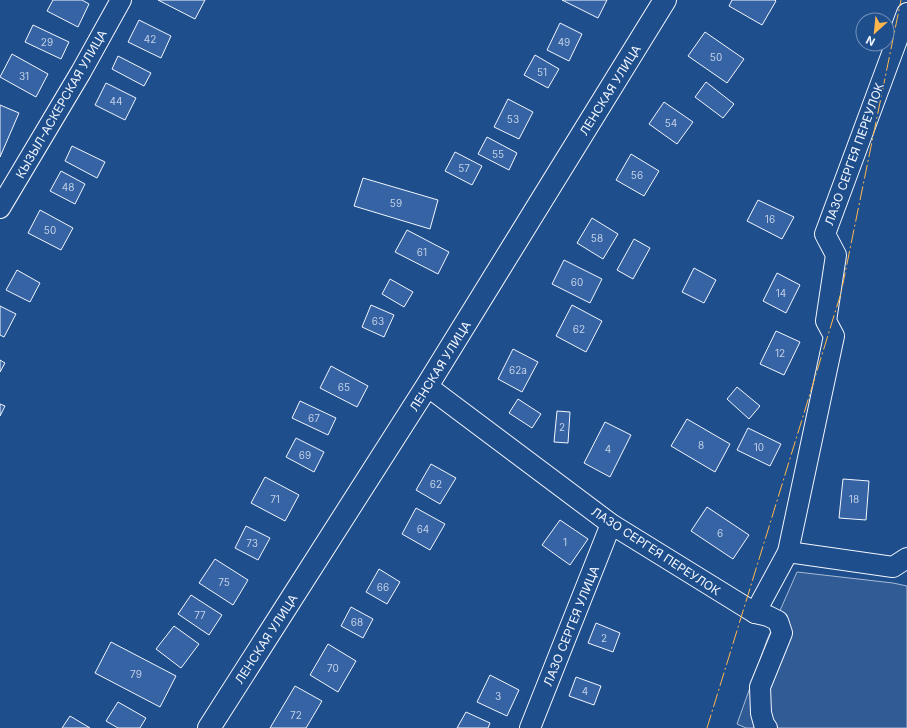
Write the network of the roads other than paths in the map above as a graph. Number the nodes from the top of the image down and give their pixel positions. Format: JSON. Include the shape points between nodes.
{"nodes":[{"id":1,"x":121,"y":0,"type":"edge"},
{"id":2,"x":665,"y":0,"type":"edge"},
{"id":3,"x":907,"y":13,"type":"edge"},
{"id":4,"x":0,"y":208,"type":"edge"},
{"id":5,"x":427,"y":386,"type":"junction"},
{"id":6,"x":611,"y":524,"type":"junction"},
{"id":7,"x":788,"y":552,"type":"junction"},
{"id":8,"x":907,"y":558,"type":"edge"},
{"id":9,"x":755,"y":613,"type":"junction"},
{"id":10,"x":209,"y":728,"type":"edge"},
{"id":11,"x":530,"y":728,"type":"edge"},
{"id":12,"x":767,"y":728,"type":"edge"}],
"edges":[{"from":1,"to":4,"type":"street","name":"КЫЗЫЛ-АСКЕРСКАЯ УЛИЦА"},
{"from":2,"to":5,"type":"main road","name":"ЛЕНСКАЯ УЛИЦА"},
{"from":3,"to":7,"type":"street","name":"ЛАЗО СЕРГЕЯ ПЕРЕУЛОК","via":[[825,234],[836,255],[826,321],[834,336]]},
{"from":5,"to":6,"type":"street","name":"ЛАЗО СЕРГЕЯ ПЕРЕУЛОК"},
{"from":5,"to":10,"type":"main road","name":"ЛЕНСКАЯ УЛИЦА"},
{"from":6,"to":9,"type":"street","name":"ЛАЗО СЕРГЕЯ ПЕРЕУЛОК"},
{"from":6,"to":11,"type":"street","name":"ЛАЗО СЕРГЕЯ УЛИЦА"},
{"from":7,"to":8,"type":"street","via":[[893,567]]},
{"from":7,"to":9,"type":"street","name":"ЛАЗО СЕРГЕЯ ПЕРЕУЛОК"},
{"from":9,"to":12,"type":"street","via":[[778,621],[782,633],[760,687],[761,712]]}]}
